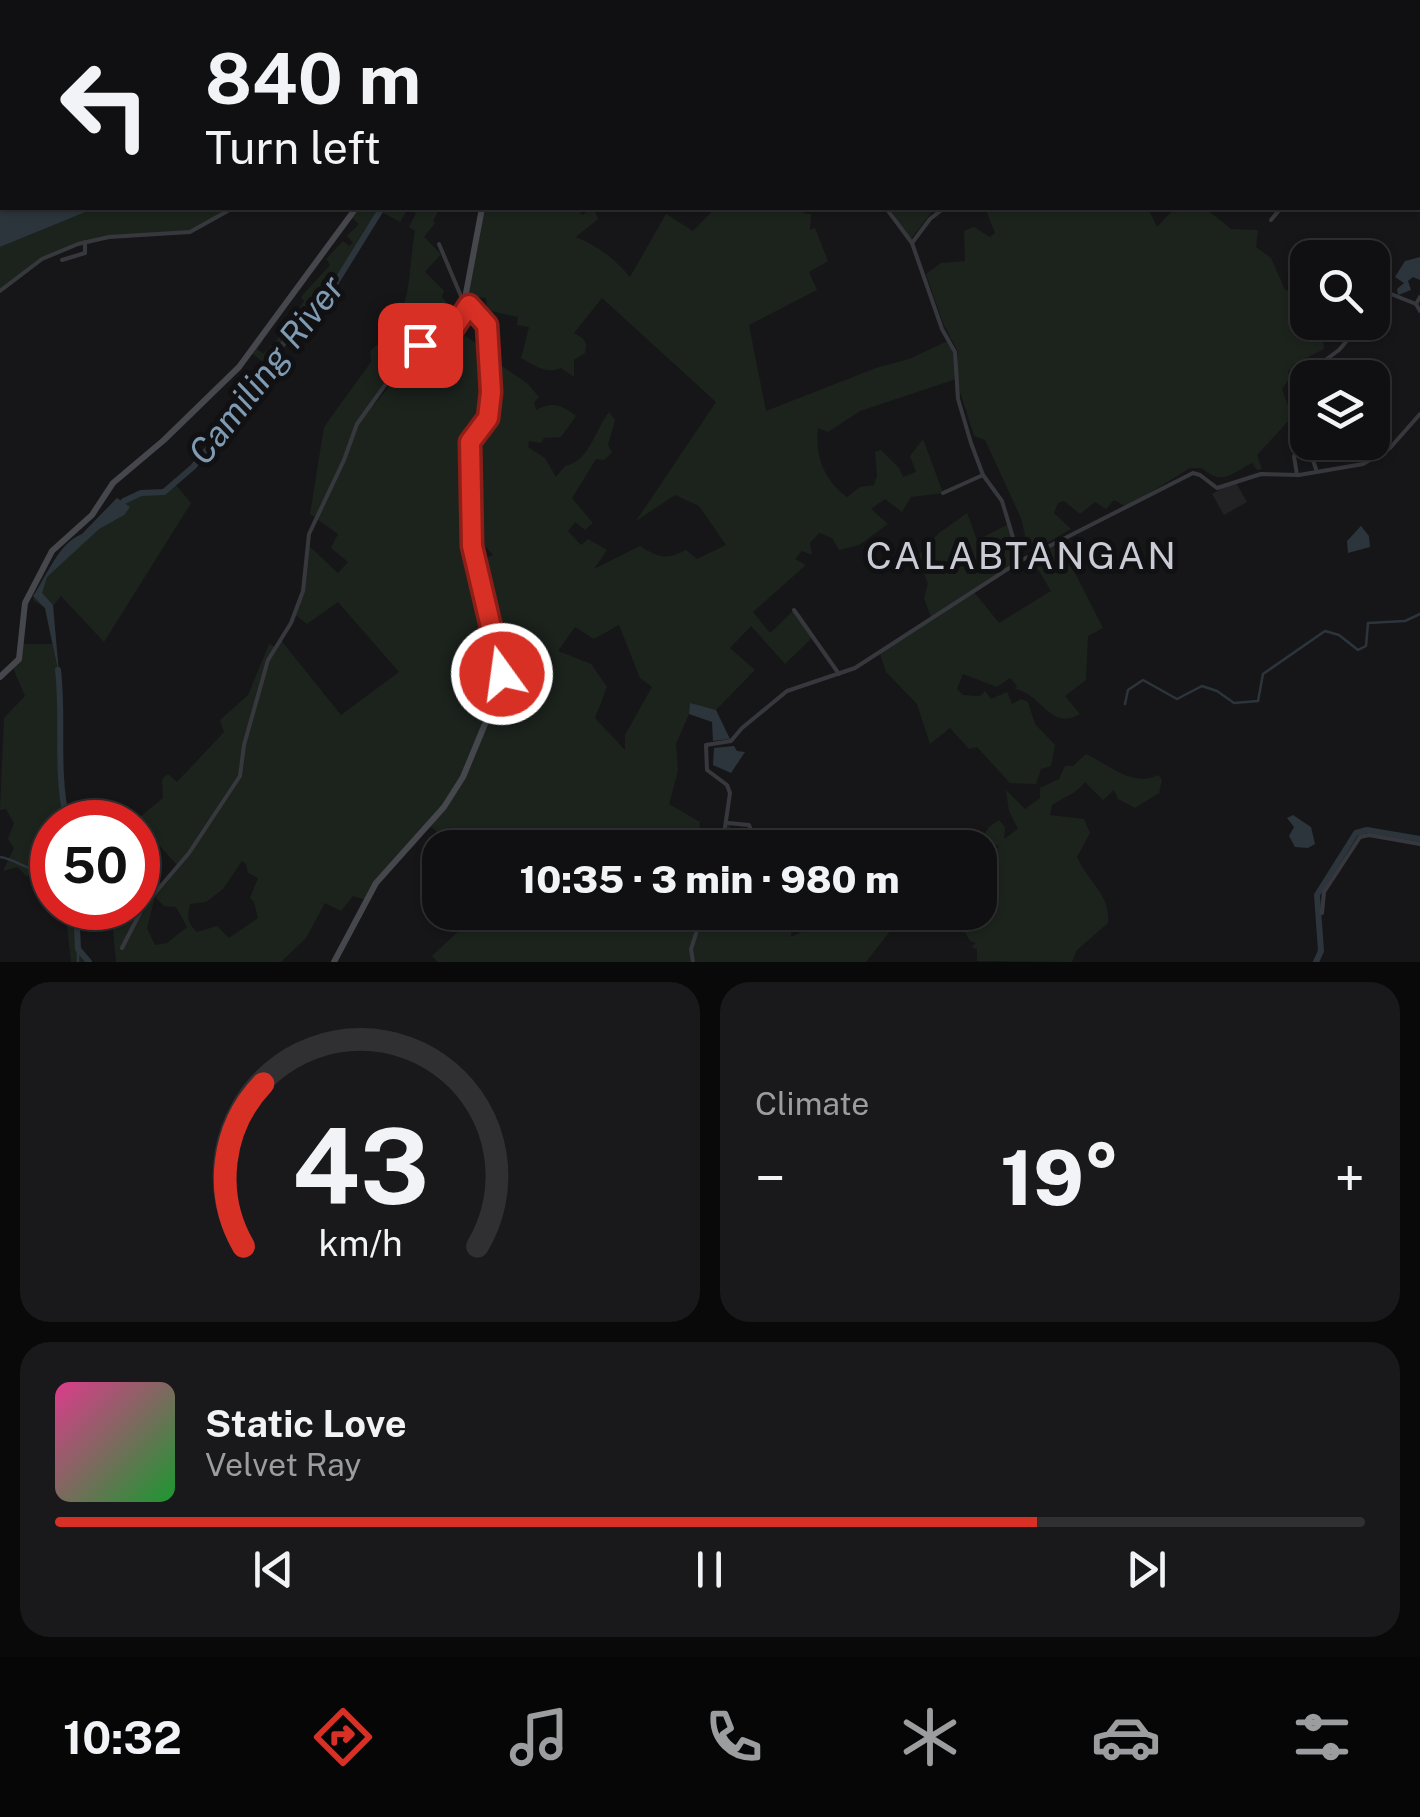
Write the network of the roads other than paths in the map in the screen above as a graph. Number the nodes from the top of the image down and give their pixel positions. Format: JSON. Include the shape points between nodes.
{"nodes":[{"id":1,"x":230,"y":210,"type":"edge"},
{"id":2,"x":355,"y":210,"type":"edge"},
{"id":3,"x":482,"y":210,"type":"edge"},
{"id":4,"x":887,"y":210,"type":"edge"},
{"id":5,"x":941,"y":210,"type":"edge"},
{"id":6,"x":1279,"y":210,"type":"edge"},
{"id":7,"x":1270,"y":220,"type":"dead end"},
{"id":8,"x":86,"y":242,"type":"junction"},
{"id":9,"x":912,"y":243,"type":"junction"},
{"id":10,"x":440,"y":244,"type":"dead end"},
{"id":11,"x":62,"y":260,"type":"dead end"},
{"id":12,"x":0,"y":291,"type":"edge"},
{"id":13,"x":1390,"y":294,"type":"edge"},
{"id":14,"x":1420,"y":297,"type":"edge"},
{"id":15,"x":1416,"y":304,"type":"junction"},
{"id":16,"x":468,"y":307,"type":"junction"},
{"id":17,"x":1420,"y":311,"type":"edge"},
{"id":18,"x":1348,"y":340,"type":"edge"},
{"id":19,"x":1420,"y":414,"type":"edge"},
{"id":20,"x":1295,"y":460,"type":"edge"},
{"id":21,"x":1317,"y":471,"type":"junction"},
{"id":22,"x":983,"y":475,"type":"junction"},
{"id":23,"x":1297,"y":475,"type":"junction"},
{"id":24,"x":942,"y":492,"type":"dead end"},
{"id":25,"x":1020,"y":561,"type":"junction"},
{"id":26,"x":794,"y":610,"type":"dead end"},
{"id":27,"x":840,"y":674,"type":"junction"},
{"id":28,"x":0,"y":677,"type":"edge"},
{"id":29,"x":728,"y":822,"type":"junction"},
{"id":30,"x":726,"y":830,"type":"edge"},
{"id":31,"x":751,"y":830,"type":"edge"},
{"id":32,"x":1420,"y":844,"type":"edge"},
{"id":33,"x":1322,"y":913,"type":"dead end"},
{"id":34,"x":698,"y":930,"type":"edge"},
{"id":35,"x":122,"y":948,"type":"dead end"},
{"id":36,"x":334,"y":962,"type":"edge"},
{"id":37,"x":693,"y":962,"type":"edge"}],
"edges":[{"from":1,"to":8,"type":"street","via":[[190,232]]},
{"from":2,"to":28,"type":"main road","via":[[239,367],[113,483],[92,516],[52,552],[26,603],[19,660]]},
{"from":3,"to":16,"type":"main road","via":[[466,281]]},
{"from":4,"to":9,"type":"street"},
{"from":5,"to":9,"type":"street"},
{"from":6,"to":7,"type":"street"},
{"from":8,"to":11,"type":"street","via":[[84,254]]},
{"from":8,"to":12,"type":"street","via":[[42,260]]},
{"from":9,"to":22,"type":"street","via":[[955,352],[958,400]]},
{"from":10,"to":16,"type":"street"},
{"from":13,"to":15,"type":"street"},
{"from":14,"to":15,"type":"street"},
{"from":15,"to":17,"type":"street"},
{"from":16,"to":35,"type":"street","via":[[453,329],[403,360],[357,424],[309,534],[302,591],[268,660],[240,776],[142,910]]},
{"from":16,"to":36,"type":"main road","via":[[487,325],[491,392],[488,418],[470,442],[472,546],[502,683],[451,797],[376,883]]},
{"from":18,"to":21,"type":"street","via":[[1290,386]]},
{"from":19,"to":21,"type":"street","via":[[1390,448],[1369,460]]},
{"from":20,"to":23,"type":"street"},
{"from":21,"to":23,"type":"street"},
{"from":22,"to":24,"type":"street"},
{"from":22,"to":25,"type":"street","via":[[1002,501]]},
{"from":23,"to":25,"type":"street","via":[[1261,474],[1217,488],[1193,473]]},
{"from":25,"to":27,"type":"street"},
{"from":26,"to":27,"type":"street"},
{"from":27,"to":29,"type":"street","via":[[787,691],[732,741],[706,744],[707,770],[730,793]]},
{"from":29,"to":30,"type":"street"},
{"from":29,"to":31,"type":"street"},
{"from":32,"to":33,"type":"street","via":[[1360,837],[1324,892]]},
{"from":34,"to":37,"type":"street"}]}
